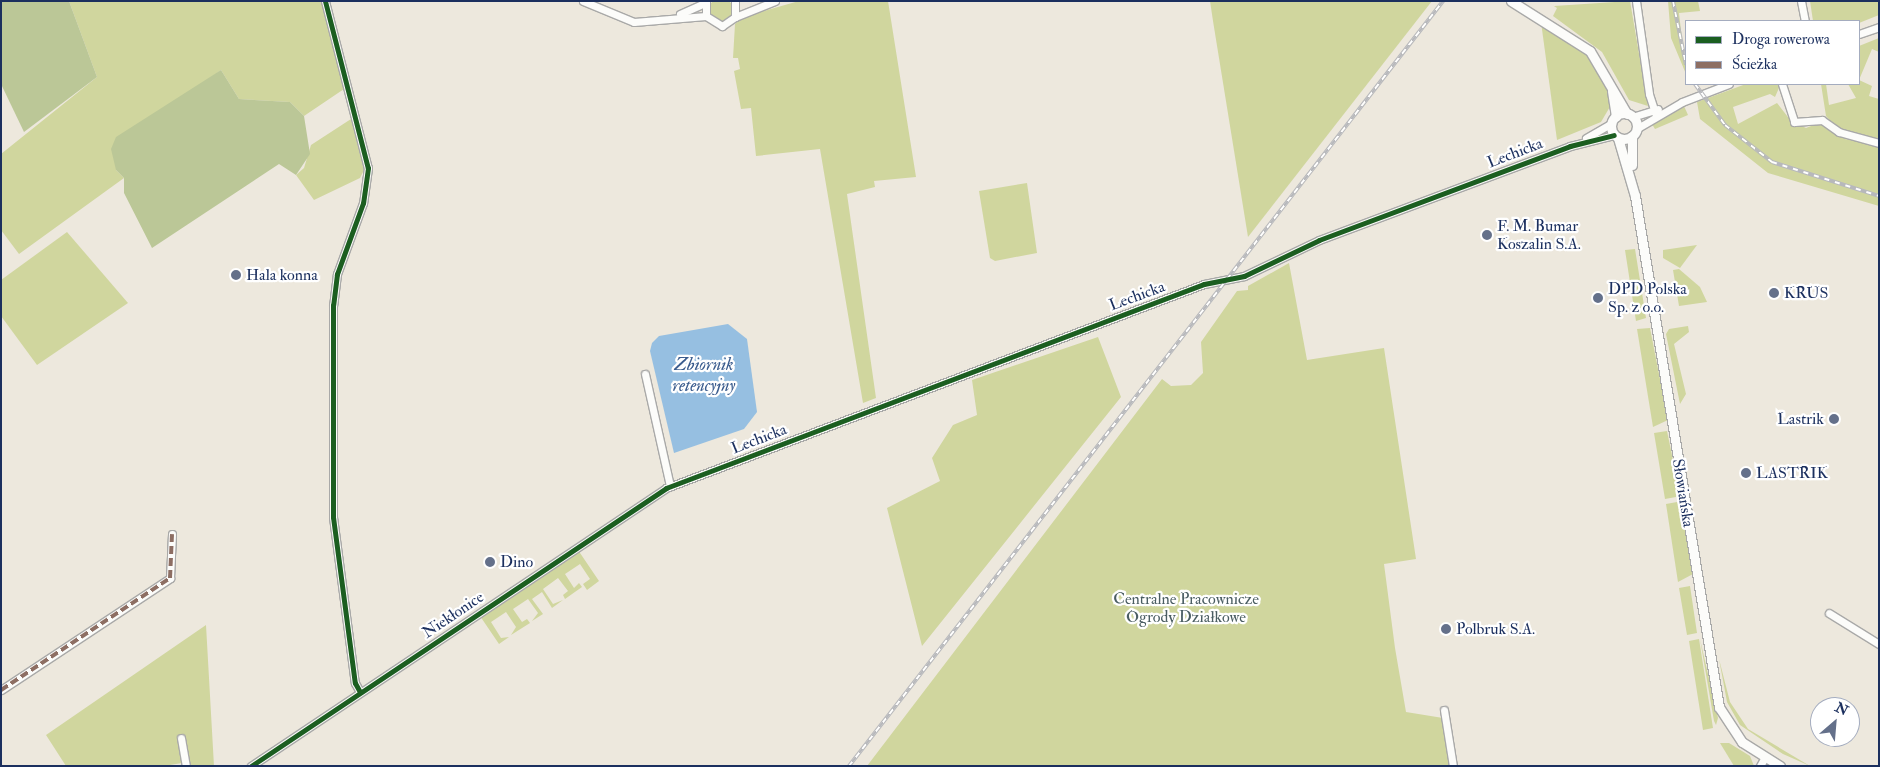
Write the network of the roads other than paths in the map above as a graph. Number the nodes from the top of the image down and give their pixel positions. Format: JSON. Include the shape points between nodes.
{"nodes":[{"id":1,"x":325,"y":1,"type":"edge"},
{"id":2,"x":583,"y":1,"type":"edge"},
{"id":3,"x":775,"y":1,"type":"edge"},
{"id":4,"x":1511,"y":1,"type":"edge"},
{"id":5,"x":1636,"y":1,"type":"edge"},
{"id":6,"x":1801,"y":1,"type":"edge"},
{"id":7,"x":706,"y":2,"type":"edge"},
{"id":8,"x":736,"y":3,"type":"edge"},
{"id":9,"x":759,"y":6,"type":"junction"},
{"id":10,"x":706,"y":16,"type":"junction"},
{"id":11,"x":673,"y":17,"type":"junction"},
{"id":12,"x":736,"y":17,"type":"junction"},
{"id":13,"x":1805,"y":20,"type":"edge"},
{"id":14,"x":1879,"y":27,"type":"edge"},
{"id":15,"x":1860,"y":34,"type":"edge"},
{"id":16,"x":1607,"y":74,"type":"junction"},
{"id":17,"x":1726,"y":85,"type":"edge"},
{"id":18,"x":1782,"y":85,"type":"edge"},
{"id":19,"x":1655,"y":113,"type":"junction"},
{"id":20,"x":1629,"y":115,"type":"junction"},
{"id":21,"x":1614,"y":120,"type":"junction"},
{"id":22,"x":1634,"y":133,"type":"junction"},
{"id":23,"x":1616,"y":136,"type":"junction"},
{"id":24,"x":1879,"y":143,"type":"edge"},
{"id":25,"x":1570,"y":146,"type":"junction"},
{"id":26,"x":1634,"y":192,"type":"junction"},
{"id":27,"x":645,"y":374,"type":"dead end"},
{"id":28,"x":670,"y":486,"type":"junction"},
{"id":29,"x":172,"y":534,"type":"dead end"},
{"id":30,"x":1829,"y":613,"type":"dead end"},
{"id":31,"x":1879,"y":644,"type":"edge"},
{"id":32,"x":1,"y":690,"type":"edge"},
{"id":33,"x":360,"y":692,"type":"junction"},
{"id":34,"x":1444,"y":710,"type":"dead end"},
{"id":35,"x":181,"y":738,"type":"dead end"},
{"id":36,"x":1765,"y":757,"type":"junction"},
{"id":37,"x":186,"y":766,"type":"edge"},
{"id":38,"x":251,"y":766,"type":"edge"},
{"id":39,"x":1452,"y":766,"type":"edge"},
{"id":40,"x":1760,"y":766,"type":"edge"},
{"id":41,"x":1780,"y":766,"type":"edge"}],
"edges":[{"from":1,"to":33,"type":"street","via":[[368,168],[362,203],[337,274],[333,305],[333,517],[355,683]]},
{"from":2,"to":11,"type":"street","via":[[634,22]]},
{"from":3,"to":9,"type":"street"},
{"from":4,"to":16,"type":"main road","via":[[1580,43]]},
{"from":5,"to":19,"type":"street"},
{"from":6,"to":13,"type":"street"},
{"from":7,"to":10,"type":"street"},
{"from":7,"to":11,"type":"street"},
{"from":8,"to":9,"type":"street"},
{"from":8,"to":12,"type":"street"},
{"from":9,"to":12,"type":"street"},
{"from":10,"to":11,"type":"street"},
{"from":10,"to":12,"type":"street","via":[[722,26]]},
{"from":14,"to":15,"type":"street"},
{"from":16,"to":20,"type":"main road","name":"Słowiańska"},
{"from":16,"to":21,"type":"main road","name":"Słowiańska"},
{"from":17,"to":19,"type":"street"},
{"from":18,"to":24,"type":"street","via":[[1794,122],[1822,120],[1839,132]]},
{"from":19,"to":20,"type":"street"},
{"from":19,"to":22,"type":"street"},
{"from":20,"to":21,"type":"main road"},
{"from":20,"to":22,"type":"main road","name":"Słowiańska"},
{"from":21,"to":23,"type":"main road","name":"Słowiańska"},
{"from":21,"to":25,"type":"street","name":"Lechicka"},
{"from":22,"to":23,"type":"main road"},
{"from":22,"to":26,"type":"main road","name":"Słowiańska"},
{"from":23,"to":25,"type":"street","name":"Lechicka"},
{"from":23,"to":26,"type":"main road","name":"Słowiańska"},
{"from":25,"to":28,"type":"street","name":"Lechicka","via":[[1319,240],[1244,276],[1204,284]]},
{"from":26,"to":36,"type":"main road","name":"Słowiańska","via":[[1719,707],[1737,736]]},
{"from":27,"to":28,"type":"street"},
{"from":28,"to":33,"type":"street","name":"Niekłonice"},
{"from":29,"to":32,"type":"street","via":[[170,578]]},
{"from":30,"to":31,"type":"street"},
{"from":33,"to":38,"type":"street","name":"Niekłonice"},
{"from":34,"to":39,"type":"street"},
{"from":35,"to":37,"type":"street"},
{"from":36,"to":40,"type":"street"},
{"from":36,"to":41,"type":"main road","name":"Słowiańska"}]}
